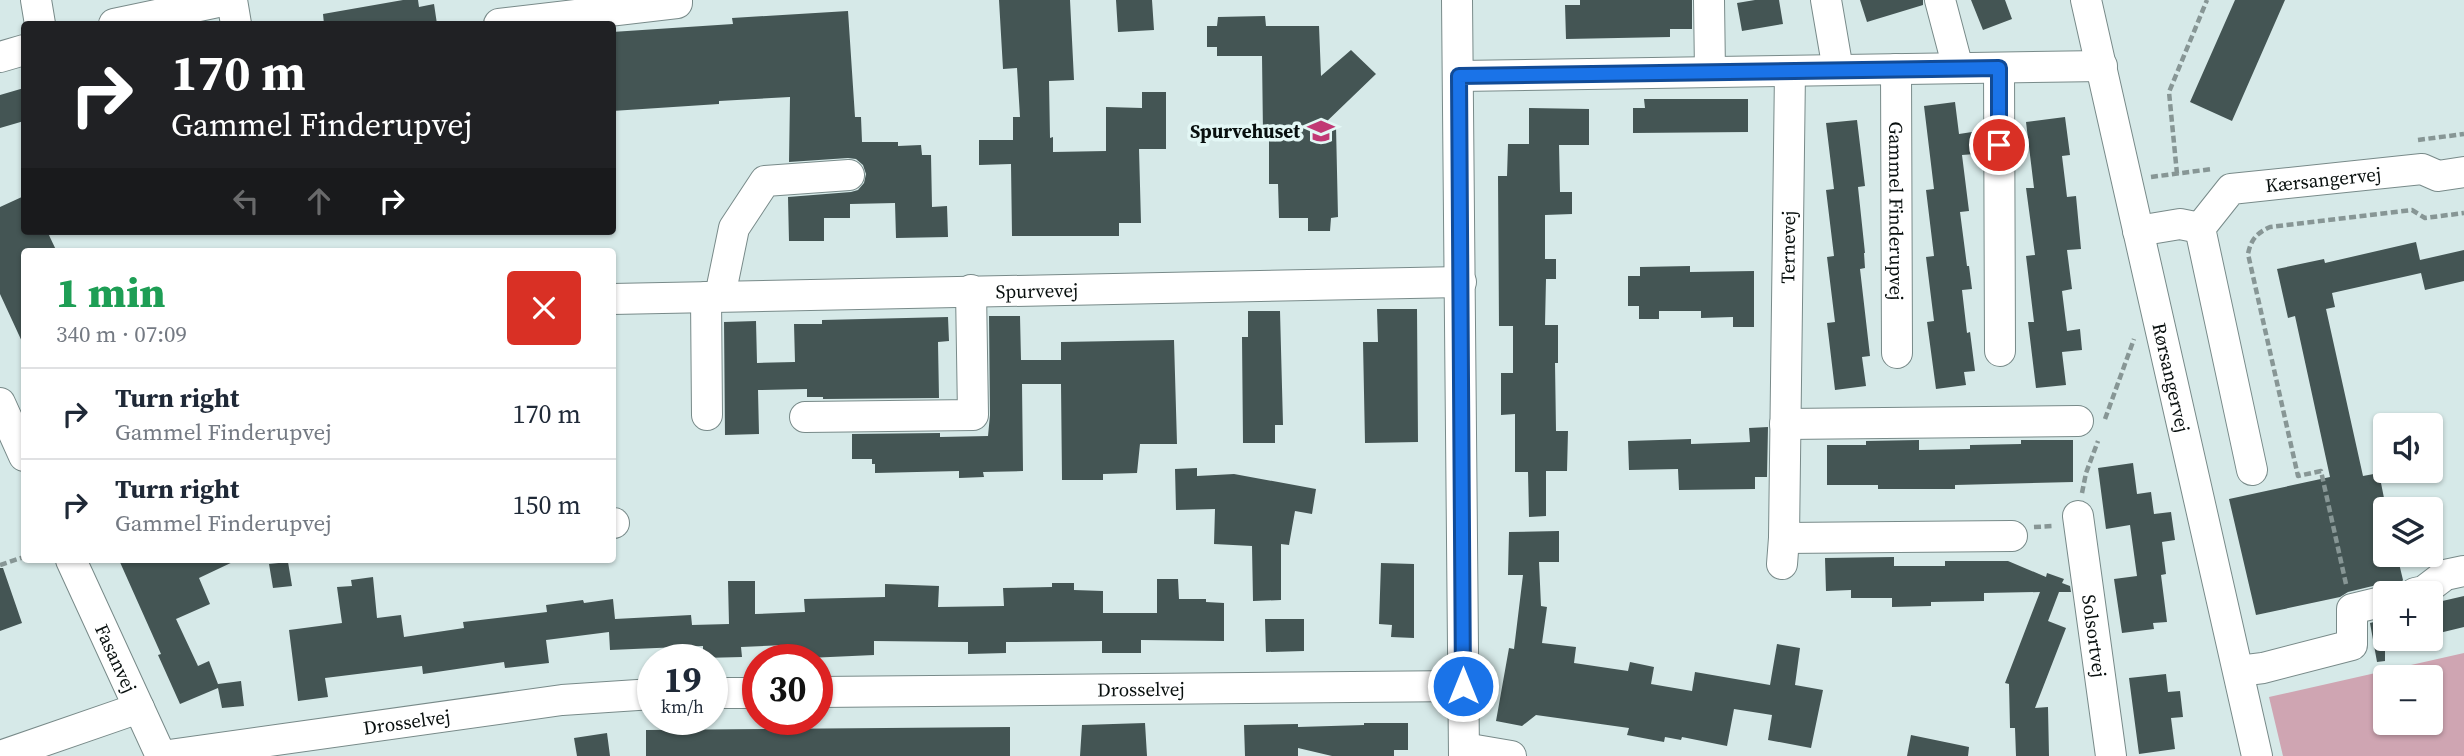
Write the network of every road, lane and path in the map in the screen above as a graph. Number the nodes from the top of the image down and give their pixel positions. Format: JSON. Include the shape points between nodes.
{"nodes":[{"id":1,"x":36,"y":0,"type":"edge"},
{"id":2,"x":229,"y":0,"type":"edge"},
{"id":3,"x":496,"y":0,"type":"edge"},
{"id":4,"x":677,"y":0,"type":"edge"},
{"id":5,"x":1457,"y":0,"type":"edge"},
{"id":6,"x":1709,"y":0,"type":"edge"},
{"id":7,"x":1826,"y":0,"type":"edge"},
{"id":8,"x":1940,"y":0,"type":"edge"},
{"id":9,"x":2086,"y":0,"type":"edge"},
{"id":10,"x":2207,"y":0,"type":"edge"},
{"id":11,"x":40,"y":21,"type":"edge"},
{"id":12,"x":132,"y":21,"type":"edge"},
{"id":13,"x":235,"y":21,"type":"edge"},
{"id":14,"x":499,"y":21,"type":"edge"},
{"id":15,"x":526,"y":21,"type":"edge"},
{"id":16,"x":21,"y":51,"type":"edge"},
{"id":17,"x":0,"y":57,"type":"edge"},
{"id":18,"x":2102,"y":66,"type":"junction"},
{"id":19,"x":1958,"y":68,"type":"junction"},
{"id":20,"x":1999,"y":68,"type":"junction"},
{"id":21,"x":1896,"y":69,"type":"junction"},
{"id":22,"x":1838,"y":70,"type":"junction"},
{"id":23,"x":1790,"y":71,"type":"junction"},
{"id":24,"x":1710,"y":72,"type":"junction"},
{"id":25,"x":1459,"y":76,"type":"junction"},
{"id":26,"x":2464,"y":172,"type":"edge"},
{"id":27,"x":2177,"y":174,"type":"dead end"},
{"id":28,"x":849,"y":175,"type":"dead end"},
{"id":29,"x":2464,"y":213,"type":"edge"},
{"id":30,"x":2200,"y":228,"type":"junction"},
{"id":31,"x":2138,"y":231,"type":"junction"},
{"id":32,"x":1461,"y":282,"type":"junction"},
{"id":33,"x":971,"y":290,"type":"junction"},
{"id":34,"x":713,"y":296,"type":"junction"},
{"id":35,"x":616,"y":299,"type":"edge"},
{"id":36,"x":2155,"y":305,"type":"junction"},
{"id":37,"x":2000,"y":351,"type":"dead end"},
{"id":38,"x":1897,"y":353,"type":"dead end"},
{"id":39,"x":0,"y":403,"type":"edge"},
{"id":40,"x":708,"y":415,"type":"dead end"},
{"id":41,"x":806,"y":417,"type":"dead end"},
{"id":42,"x":1785,"y":424,"type":"junction"},
{"id":43,"x":2094,"y":425,"type":"junction"},
{"id":44,"x":21,"y":449,"type":"edge"},
{"id":45,"x":2252,"y":470,"type":"dead end"},
{"id":46,"x":2078,"y":516,"type":"junction"},
{"id":47,"x":2012,"y":536,"type":"joint"},
{"id":48,"x":21,"y":558,"type":"edge"},
{"id":49,"x":72,"y":563,"type":"edge"},
{"id":50,"x":0,"y":565,"type":"edge"},
{"id":51,"x":2464,"y":571,"type":"edge"},
{"id":52,"x":2437,"y":581,"type":"edge"},
{"id":53,"x":2373,"y":604,"type":"edge"},
{"id":54,"x":2352,"y":609,"type":"junction"},
{"id":55,"x":2239,"y":671,"type":"junction"},
{"id":56,"x":1463,"y":686,"type":"junction"},
{"id":57,"x":833,"y":692,"type":"edge"},
{"id":58,"x":637,"y":695,"type":"edge"},
{"id":59,"x":139,"y":708,"type":"junction"},
{"id":60,"x":1464,"y":752,"type":"edge"},
{"id":61,"x":0,"y":756,"type":"edge"},
{"id":62,"x":161,"y":756,"type":"edge"},
{"id":63,"x":1511,"y":756,"type":"edge"},
{"id":64,"x":2111,"y":756,"type":"edge"},
{"id":65,"x":2257,"y":756,"type":"edge"}],
"edges":[{"from":1,"to":11,"type":"street"},
{"from":2,"to":12,"type":"street"},
{"from":2,"to":13,"type":"street"},
{"from":3,"to":14,"type":"street"},
{"from":4,"to":15,"type":"street","via":[[677,4]]},
{"from":5,"to":25,"type":"street"},
{"from":6,"to":24,"type":"street"},
{"from":7,"to":22,"type":"street"},
{"from":8,"to":19,"type":"street"},
{"from":9,"to":18,"type":"street","name":"Rørsangervej"},
{"from":10,"to":27,"type":"path","via":[[2169,92]]},
{"from":16,"to":17,"type":"street"},
{"from":18,"to":20,"type":"street"},
{"from":18,"to":31,"type":"street","name":"Rørsangervej"},
{"from":19,"to":20,"type":"street"},
{"from":19,"to":21,"type":"street"},
{"from":20,"to":37,"type":"street"},
{"from":21,"to":22,"type":"street"},
{"from":21,"to":38,"type":"street","name":"Gammel Finderupvej"},
{"from":22,"to":23,"type":"street"},
{"from":23,"to":24,"type":"street"},
{"from":23,"to":42,"type":"street","name":"Ternevej"},
{"from":24,"to":25,"type":"street"},
{"from":25,"to":32,"type":"street"},
{"from":26,"to":30,"type":"street","name":"Kærsangervej","via":[[2438,176],[2421,169],[2231,190]]},
{"from":28,"to":34,"type":"street","via":[[765,181],[734,228]]},
{"from":29,"to":54,"type":"path","via":[[2425,218],[2412,210],[2270,227],[2251,242],[2248,254],[2298,476],[2320,471]]},
{"from":30,"to":31,"type":"street","via":[[2180,224]]},
{"from":30,"to":45,"type":"street"},
{"from":31,"to":36,"type":"street","name":"Rørsangervej"},
{"from":32,"to":33,"type":"street","name":"Spurvevej"},
{"from":32,"to":56,"type":"street"},
{"from":33,"to":34,"type":"street","name":"Spurvevej"},
{"from":33,"to":41,"type":"street","via":[[973,415]]},
{"from":34,"to":35,"type":"street","name":"Spurvevej"},
{"from":34,"to":40,"type":"street"},
{"from":36,"to":43,"type":"path","via":[[2137,331]]},
{"from":36,"to":55,"type":"street","name":"Rørsangervej"},
{"from":39,"to":44,"type":"street"},
{"from":42,"to":43,"type":"street"},
{"from":42,"to":47,"type":"street","name":"Ternevej","via":[[1783,551]]},
{"from":43,"to":46,"type":"path"},
{"from":46,"to":47,"type":"path","via":[[2057,525],[2019,528]]},
{"from":46,"to":64,"type":"street","name":"Solsortvej"},
{"from":48,"to":50,"type":"path"},
{"from":49,"to":59,"type":"street","name":"Fasanvej"},
{"from":51,"to":52,"type":"street"},
{"from":53,"to":54,"type":"street"},
{"from":54,"to":55,"type":"street","via":[[2352,645]]},
{"from":55,"to":65,"type":"street","name":"Rørsangervej"},
{"from":56,"to":57,"type":"street","name":"Drosselvej"},
{"from":56,"to":60,"type":"street"},
{"from":58,"to":62,"type":"street","name":"Drosselvej","via":[[562,700]]},
{"from":59,"to":61,"type":"street"},
{"from":59,"to":62,"type":"street","name":"Fasanvej"},
{"from":60,"to":63,"type":"street"}]}
